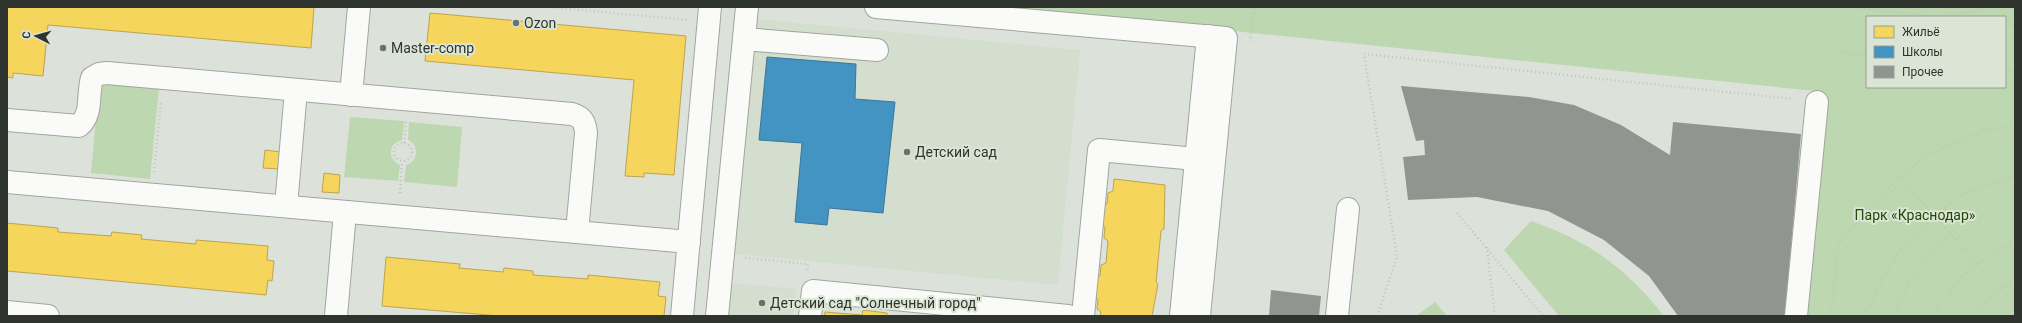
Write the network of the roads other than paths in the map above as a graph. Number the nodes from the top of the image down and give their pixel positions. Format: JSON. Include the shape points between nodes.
{"nodes":[{"id":1,"x":359,"y":7,"type":"edge"},
{"id":2,"x":747,"y":7,"type":"edge"},
{"id":3,"x":876,"y":7,"type":"edge"},
{"id":4,"x":702,"y":14,"type":"edge"},
{"id":5,"x":1208,"y":36,"type":"junction"},
{"id":6,"x":744,"y":38,"type":"junction"},
{"id":7,"x":877,"y":50,"type":"dead end"},
{"id":8,"x":296,"y":90,"type":"junction"},
{"id":9,"x":351,"y":95,"type":"junction"},
{"id":10,"x":1817,"y":102,"type":"road end"},
{"id":11,"x":7,"y":120,"type":"edge"},
{"id":12,"x":1196,"y":159,"type":"junction"},
{"id":13,"x":7,"y":182,"type":"edge"},
{"id":14,"x":286,"y":206,"type":"junction"},
{"id":15,"x":1348,"y":209,"type":"dead end"},
{"id":16,"x":345,"y":212,"type":"junction"},
{"id":17,"x":577,"y":232,"type":"junction"},
{"id":18,"x":688,"y":242,"type":"junction"},
{"id":19,"x":7,"y":312,"type":"edge"},
{"id":20,"x":48,"y":316,"type":"edge"},
{"id":21,"x":336,"y":316,"type":"edge"},
{"id":22,"x":682,"y":316,"type":"edge"},
{"id":23,"x":717,"y":316,"type":"edge"},
{"id":24,"x":810,"y":316,"type":"edge"},
{"id":25,"x":1068,"y":316,"type":"edge"},
{"id":26,"x":1083,"y":316,"type":"edge"},
{"id":27,"x":1181,"y":316,"type":"edge"},
{"id":28,"x":1199,"y":316,"type":"edge"},
{"id":29,"x":1337,"y":316,"type":"edge"},
{"id":30,"x":1796,"y":316,"type":"edge"}],
"edges":[{"from":1,"to":9,"type":"lane"},
{"from":2,"to":6,"type":"lane"},
{"from":3,"to":5,"type":"lane"},
{"from":4,"to":18,"type":"lane"},
{"from":5,"to":12,"type":"lane"},
{"from":5,"to":28,"type":"lane","via":[[1226,38]]},
{"from":6,"to":7,"type":"lane"},
{"from":6,"to":23,"type":"lane"},
{"from":8,"to":9,"type":"lane"},
{"from":8,"to":11,"type":"lane","via":[[99,74],[92,78],[88,114],[79,126]]},
{"from":8,"to":14,"type":"lane"},
{"from":9,"to":17,"type":"lane","via":[[580,116],[586,133]]},
{"from":10,"to":30,"type":"lane"},
{"from":12,"to":26,"type":"lane","via":[[1099,150]]},
{"from":12,"to":27,"type":"lane"},
{"from":13,"to":14,"type":"lane"},
{"from":14,"to":16,"type":"lane"},
{"from":15,"to":29,"type":"lane"},
{"from":16,"to":17,"type":"lane"},
{"from":16,"to":21,"type":"lane"},
{"from":17,"to":18,"type":"lane"},
{"from":18,"to":22,"type":"lane"},
{"from":19,"to":20,"type":"lane"},
{"from":24,"to":25,"type":"lane","via":[[812,291]]}]}
